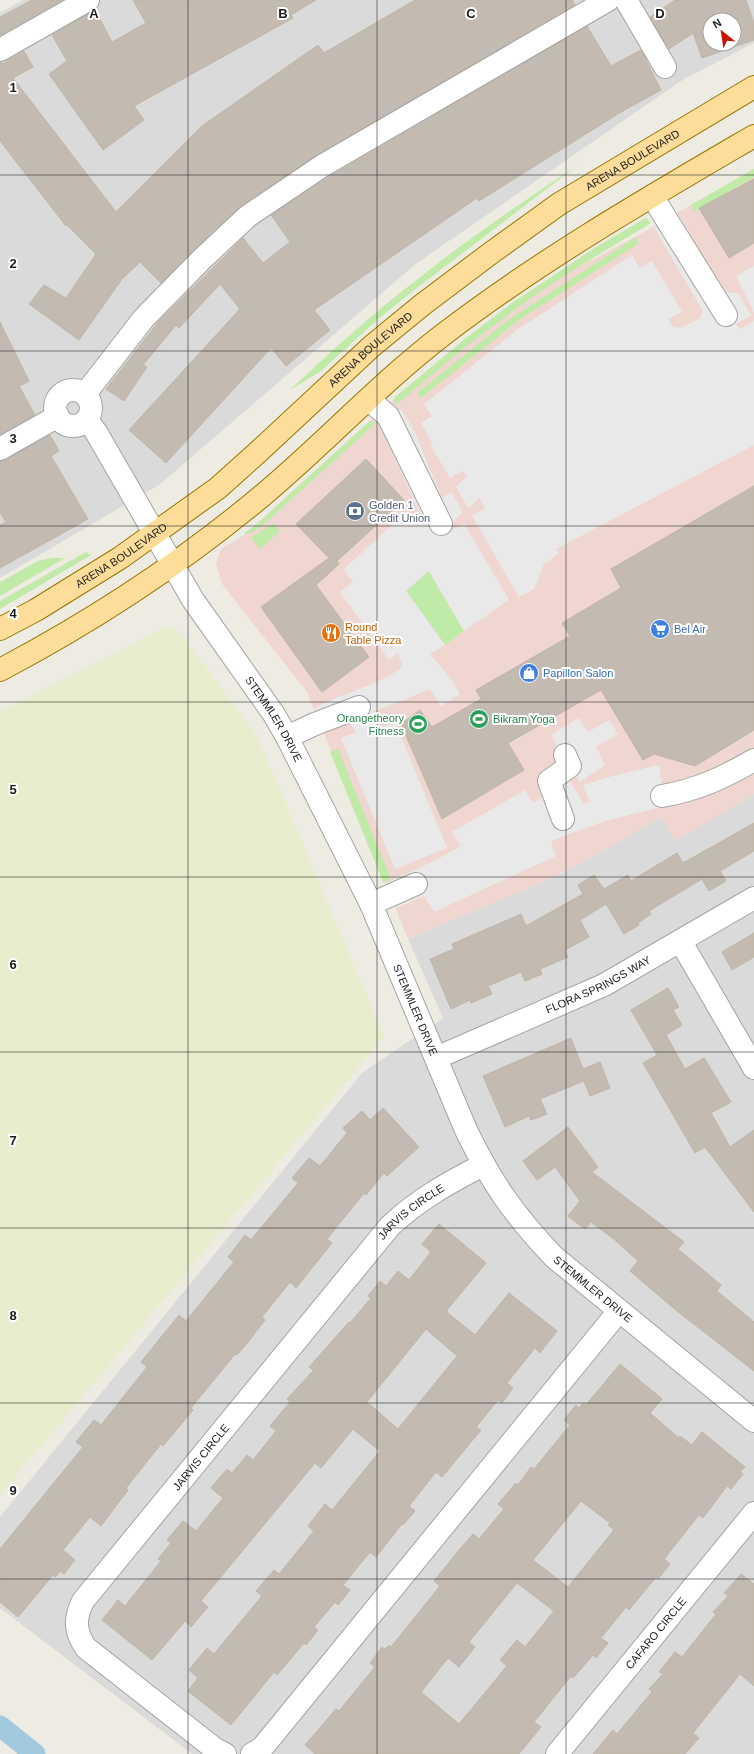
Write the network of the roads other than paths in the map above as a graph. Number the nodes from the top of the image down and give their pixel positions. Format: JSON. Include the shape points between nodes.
{"nodes":[{"id":1,"x":88,"y":0,"type":"edge"},
{"id":2,"x":608,"y":0,"type":"edge"},
{"id":3,"x":626,"y":0,"type":"edge"},
{"id":4,"x":0,"y":50,"type":"edge"},
{"id":5,"x":665,"y":67,"type":"dead end"},
{"id":6,"x":754,"y":87,"type":"edge"},
{"id":7,"x":754,"y":136,"type":"edge"},
{"id":8,"x":652,"y":196,"type":"junction"},
{"id":9,"x":726,"y":315,"type":"dead end"},
{"id":10,"x":85,"y":394,"type":"junction"},
{"id":11,"x":368,"y":400,"type":"junction"},
{"id":12,"x":58,"y":416,"type":"junction"},
{"id":13,"x":86,"y":420,"type":"junction"},
{"id":14,"x":0,"y":449,"type":"edge"},
{"id":15,"x":441,"y":524,"type":"dead end"},
{"id":16,"x":154,"y":534,"type":"junction"},
{"id":17,"x":172,"y":565,"type":"junction"},
{"id":18,"x":0,"y":629,"type":"edge"},
{"id":19,"x":0,"y":670,"type":"edge"},
{"id":20,"x":359,"y":707,"type":"dead end"},
{"id":21,"x":287,"y":737,"type":"junction"},
{"id":22,"x":564,"y":755,"type":"dead end"},
{"id":23,"x":754,"y":760,"type":"edge"},
{"id":24,"x":662,"y":796,"type":"dead end"},
{"id":25,"x":563,"y":819,"type":"dead end"},
{"id":26,"x":416,"y":884,"type":"dead end"},
{"id":27,"x":754,"y":898,"type":"edge"},
{"id":28,"x":371,"y":904,"type":"junction"},
{"id":29,"x":681,"y":942,"type":"junction"},
{"id":30,"x":436,"y":1058,"type":"junction"},
{"id":31,"x":754,"y":1068,"type":"edge"},
{"id":32,"x":483,"y":1165,"type":"junction"},
{"id":33,"x":619,"y":1311,"type":"junction"},
{"id":34,"x":754,"y":1421,"type":"edge"},
{"id":35,"x":754,"y":1513,"type":"edge"},
{"id":36,"x":224,"y":1754,"type":"edge"},
{"id":37,"x":252,"y":1754,"type":"edge"},
{"id":38,"x":557,"y":1754,"type":"edge"}],
"edges":[{"from":1,"to":4,"type":"street"},
{"from":2,"to":10,"type":"street","via":[[322,166],[248,216],[202,258],[144,318]]},
{"from":3,"to":5,"type":"street"},
{"from":6,"to":16,"type":"main road","name":"ARENA BOULEVARD","via":[[559,204],[491,253],[372,346],[218,488]]},
{"from":7,"to":8,"type":"main road"},
{"from":8,"to":9,"type":"street"},
{"from":8,"to":11,"type":"main road","via":[[582,238],[512,285],[421,353]]},
{"from":10,"to":12,"type":"street","via":[[75,390],[64,392],[56,402]]},
{"from":10,"to":13,"type":"street","via":[[91,404]]},
{"from":11,"to":15,"type":"street","via":[[388,416]]},
{"from":11,"to":17,"type":"main road","via":[[311,454],[214,536]]},
{"from":12,"to":13,"type":"street","via":[[64,423],[76,426]]},
{"from":12,"to":14,"type":"street"},
{"from":13,"to":16,"type":"street","name":"STEMMLER DRIVE","via":[[96,432]]},
{"from":16,"to":17,"type":"street","name":"STEMMLER DRIVE"},
{"from":16,"to":18,"type":"main road","name":"ARENA BOULEVARD","via":[[114,562]]},
{"from":17,"to":19,"type":"main road"},
{"from":17,"to":21,"type":"street","name":"STEMMLER DRIVE"},
{"from":20,"to":21,"type":"street"},
{"from":21,"to":28,"type":"street","name":"STEMMLER DRIVE"},
{"from":22,"to":25,"type":"street","via":[[570,766],[549,780]]},
{"from":23,"to":24,"type":"street","via":[[698,788]]},
{"from":26,"to":28,"type":"street"},
{"from":27,"to":29,"type":"street","name":"FLORA SPRINGS WAY"},
{"from":28,"to":30,"type":"street","name":"STEMMLER DRIVE"},
{"from":29,"to":30,"type":"street","name":"FLORA SPRINGS WAY","via":[[604,985]]},
{"from":29,"to":31,"type":"street"},
{"from":30,"to":32,"type":"street","name":"STEMMLER DRIVE"},
{"from":32,"to":33,"type":"street","name":"STEMMLER DRIVE","via":[[527,1228],[554,1257]]},
{"from":32,"to":36,"type":"street","name":"JARVIS CIRCLE","via":[[438,1188],[410,1207],[390,1226],[83,1601],[78,1612],[76,1625],[79,1638],[86,1648]]},
{"from":33,"to":34,"type":"street","name":"STEMMLER DRIVE"},
{"from":33,"to":37,"type":"street","via":[[262,1748]]},
{"from":35,"to":38,"type":"street","name":"CAFARO CIRCLE"}]}
